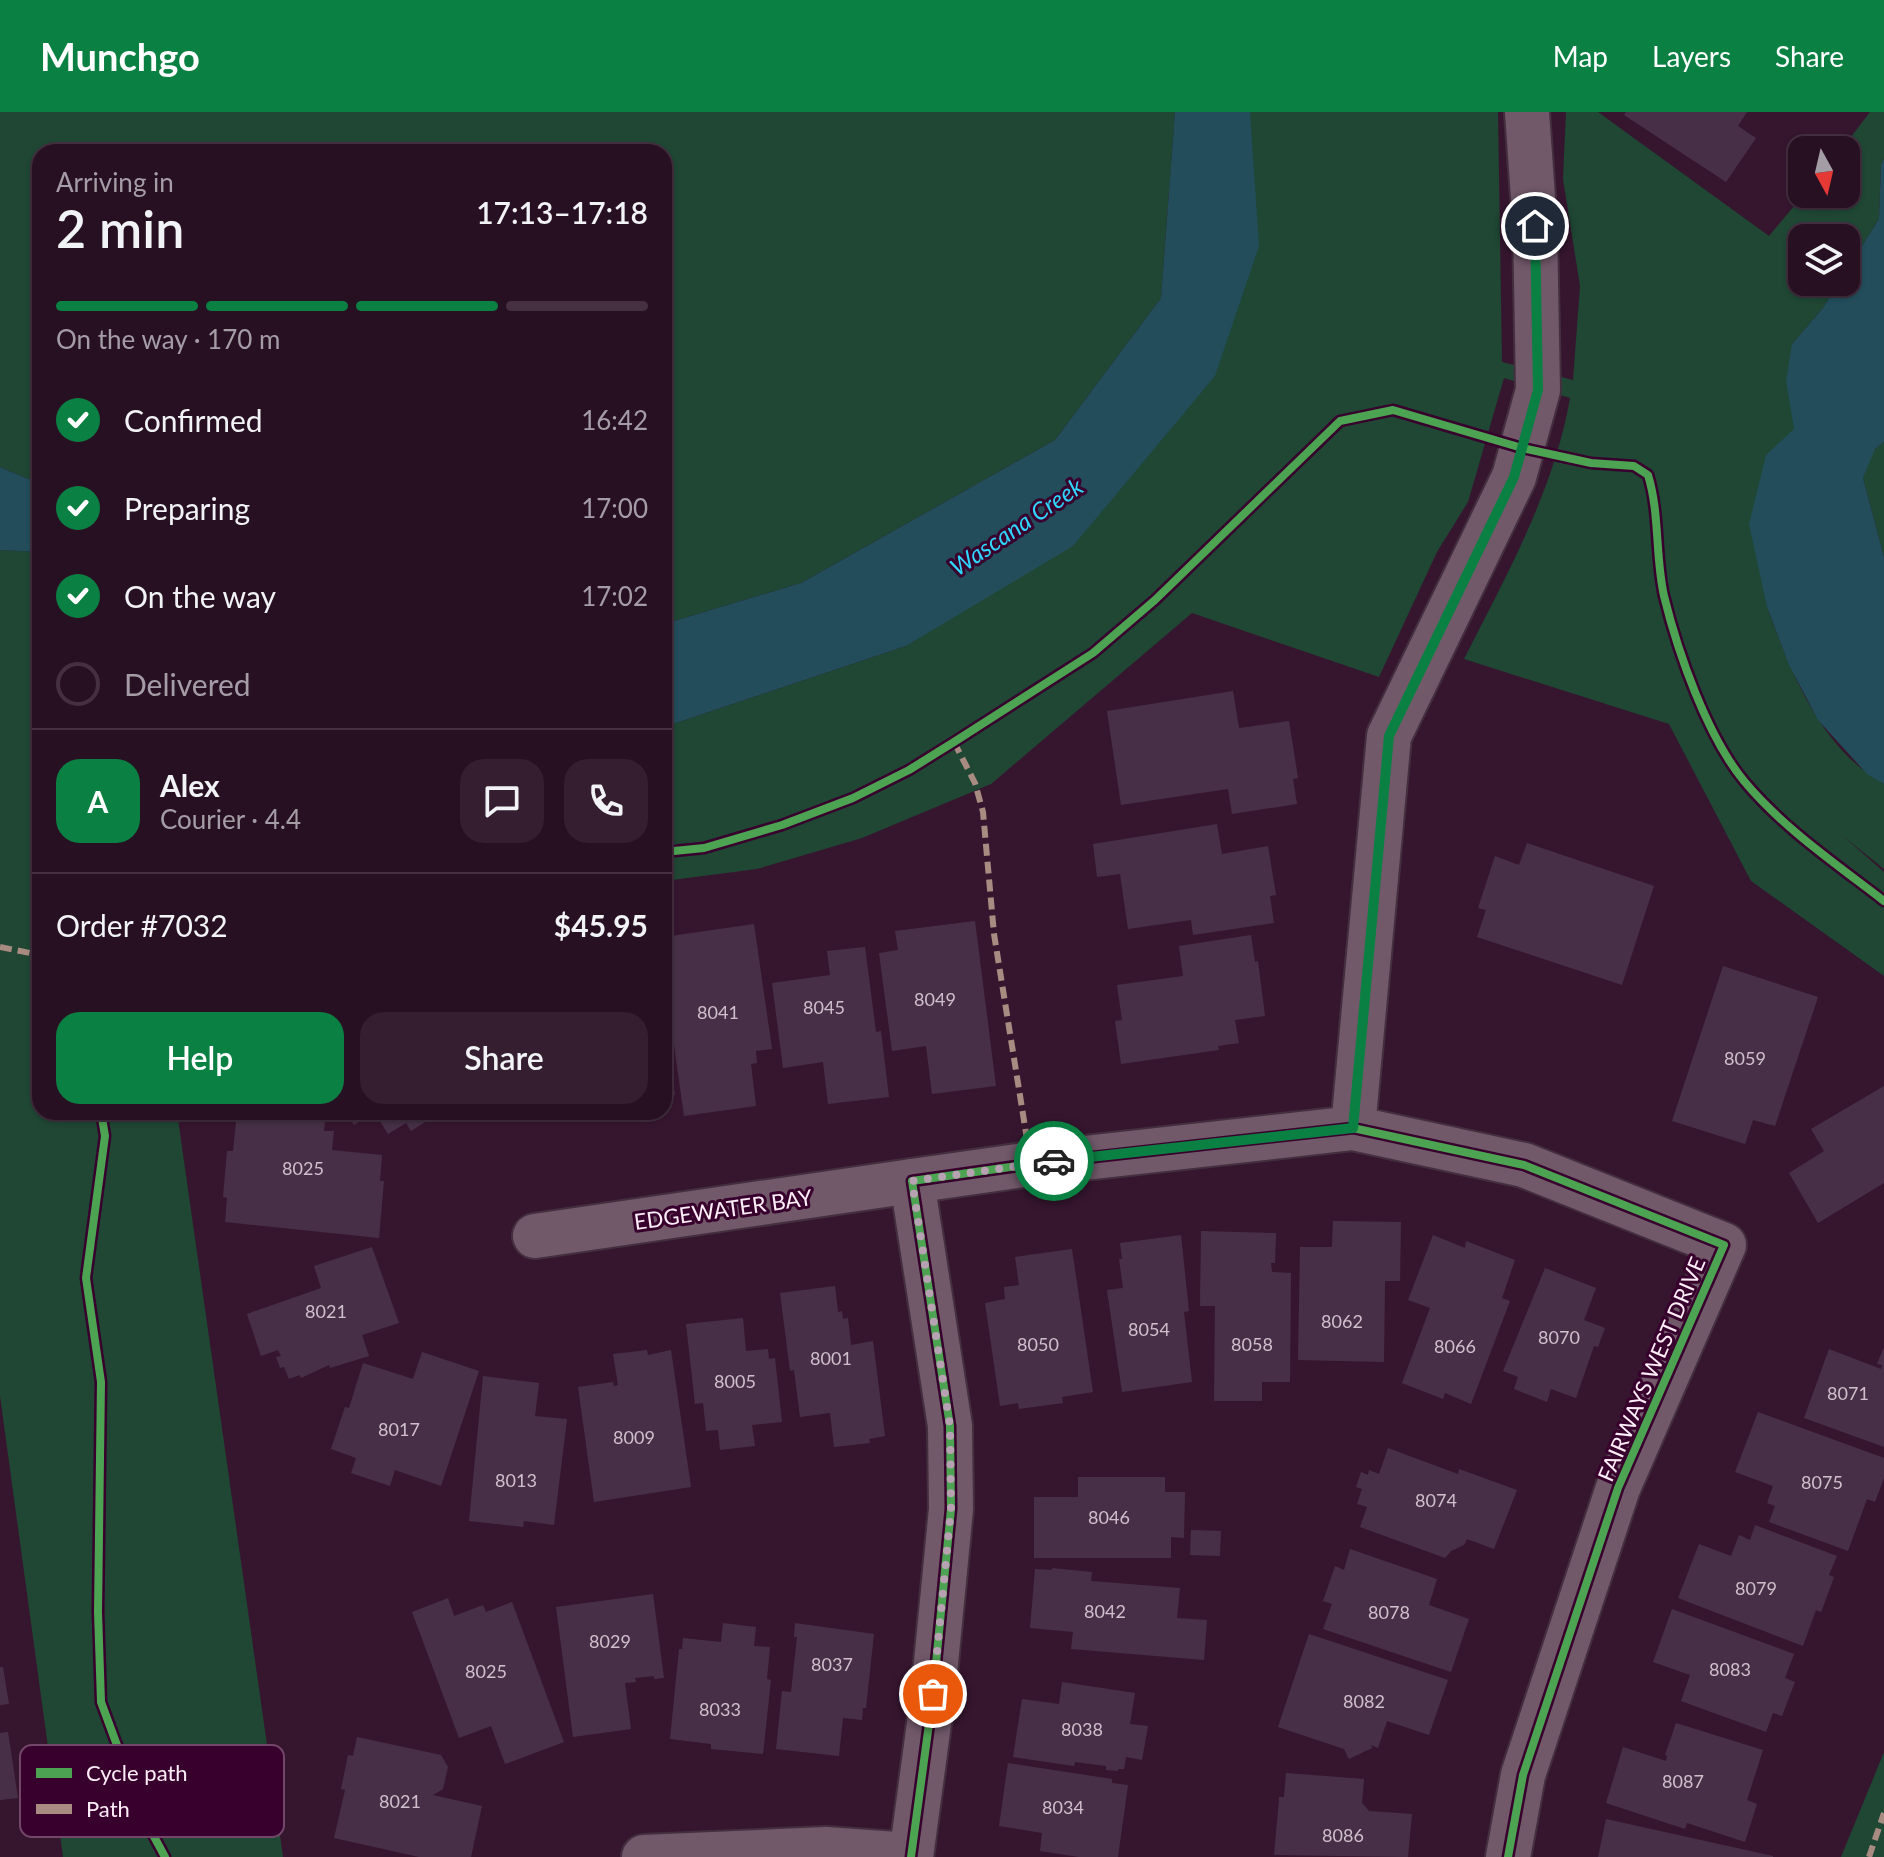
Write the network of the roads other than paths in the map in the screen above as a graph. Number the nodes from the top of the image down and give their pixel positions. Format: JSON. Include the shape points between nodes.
{"nodes":[{"id":1,"x":1527,"y":112,"type":"edge"},
{"id":2,"x":1353,"y":1128,"type":"junction"},
{"id":3,"x":912,"y":1181,"type":"junction"},
{"id":4,"x":535,"y":1236,"type":"dead end"},
{"id":5,"x":911,"y":1856,"type":"edge"},
{"id":6,"x":644,"y":1857,"type":"edge"},
{"id":7,"x":1508,"y":1857,"type":"edge"}],
"edges":[{"from":1,"to":2,"type":"street","via":[[1538,390],[1514,477],[1389,736]]},
{"from":2,"to":3,"type":"street","name":"FAIRWAYS WEST DRIVE"},
{"from":2,"to":7,"type":"street","name":"FAIRWAYS WEST DRIVE","via":[[1524,1165],[1724,1245],[1618,1488],[1523,1775]]},
{"from":3,"to":4,"type":"street","name":"EDGEWATER BAY"},
{"from":3,"to":5,"type":"street","via":[[950,1426],[951,1509]]},
{"from":5,"to":6,"type":"street","via":[[826,1849]]}]}
